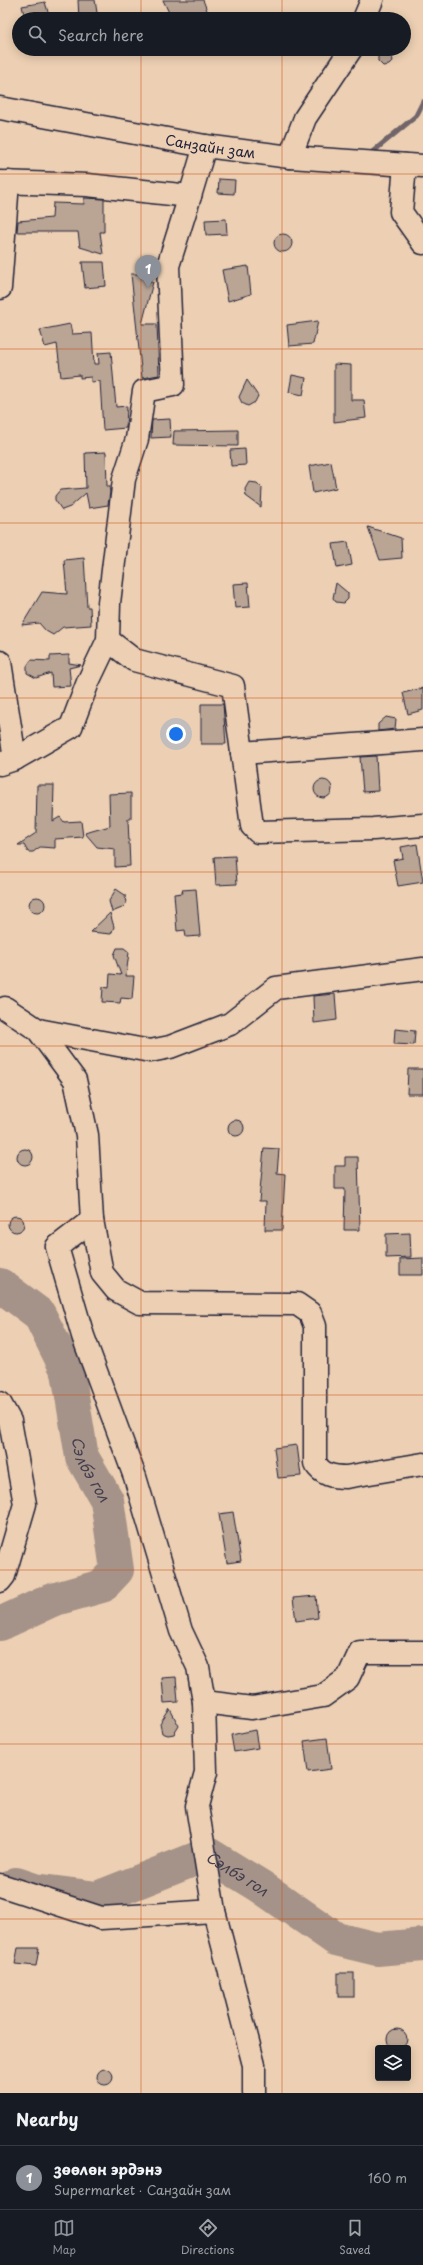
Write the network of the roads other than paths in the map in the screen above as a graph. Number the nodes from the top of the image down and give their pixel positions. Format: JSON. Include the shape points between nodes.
{"nodes":[{"id":1,"x":372,"y":0,"type":"edge"},
{"id":2,"x":367,"y":12,"type":"edge"},
{"id":3,"x":346,"y":56,"type":"edge"},
{"id":4,"x":0,"y":108,"type":"edge"},
{"id":5,"x":205,"y":146,"type":"junction"},
{"id":6,"x":290,"y":157,"type":"junction"},
{"id":7,"x":414,"y":166,"type":"edge"},
{"id":8,"x":4,"y":182,"type":"edge"},
{"id":9,"x":190,"y":196,"type":"junction"},
{"id":10,"x":423,"y":243,"type":"edge"},
{"id":11,"x":0,"y":288,"type":"edge"},
{"id":12,"x":108,"y":640,"type":"junction"},
{"id":13,"x":0,"y":662,"type":"edge"},
{"id":14,"x":423,"y":740,"type":"edge"},
{"id":15,"x":242,"y":753,"type":"junction"},
{"id":16,"x":8,"y":762,"type":"edge"},
{"id":17,"x":423,"y":825,"type":"edge"},
{"id":18,"x":423,"y":969,"type":"edge"},
{"id":19,"x":2,"y":1006,"type":"edge"},
{"id":20,"x":38,"y":1030,"type":"junction"},
{"id":21,"x":92,"y":1220,"type":"junction"},
{"id":22,"x":0,"y":1403,"type":"edge"},
{"id":23,"x":423,"y":1464,"type":"edge"},
{"id":24,"x":0,"y":1581,"type":"edge"},
{"id":25,"x":423,"y":1652,"type":"edge"},
{"id":26,"x":204,"y":1702,"type":"junction"},
{"id":27,"x":0,"y":1885,"type":"edge"},
{"id":28,"x":214,"y":1906,"type":"junction"},
{"id":29,"x":254,"y":2093,"type":"edge"}],
"edges":[{"from":1,"to":2,"type":"street"},
{"from":3,"to":6,"type":"street","via":[[305,118]]},
{"from":4,"to":5,"type":"street","name":"Санзайн зам"},
{"from":5,"to":6,"type":"street","name":"Санзайн зам"},
{"from":5,"to":9,"type":"street"},
{"from":6,"to":7,"type":"street","name":"Санзайн зам"},
{"from":7,"to":10,"type":"street","via":[[401,212]]},
{"from":8,"to":9,"type":"street","via":[[87,185]]},
{"from":8,"to":11,"type":"street"},
{"from":9,"to":12,"type":"street","via":[[168,266],[173,385],[144,391],[137,439],[124,479],[109,602]]},
{"from":12,"to":15,"type":"street","via":[[134,660],[233,686]]},
{"from":12,"to":16,"type":"street","via":[[71,727]]},
{"from":13,"to":16,"type":"street"},
{"from":14,"to":15,"type":"street"},
{"from":15,"to":17,"type":"street","via":[[252,826],[258,832]]},
{"from":18,"to":20,"type":"street","via":[[276,988],[230,1024],[150,1052]]},
{"from":19,"to":20,"type":"street"},
{"from":20,"to":21,"type":"street","via":[[75,1080],[87,1135]]},
{"from":21,"to":23,"type":"street","via":[[102,1273],[116,1290],[140,1303],[297,1304],[310,1313],[315,1326],[315,1462],[319,1470],[335,1477],[346,1477]]},
{"from":21,"to":26,"type":"street","via":[[57,1247],[83,1336],[135,1478],[181,1631],[198,1667]]},
{"from":22,"to":24,"type":"street","via":[[10,1421],[25,1504],[16,1540]]},
{"from":25,"to":26,"type":"street","via":[[360,1652],[348,1678],[323,1696],[252,1708]]},
{"from":26,"to":28,"type":"street","via":[[206,1772],[197,1806]]},
{"from":27,"to":28,"type":"street","via":[[101,1918]]},
{"from":28,"to":29,"type":"street","via":[[254,2065]]}]}
